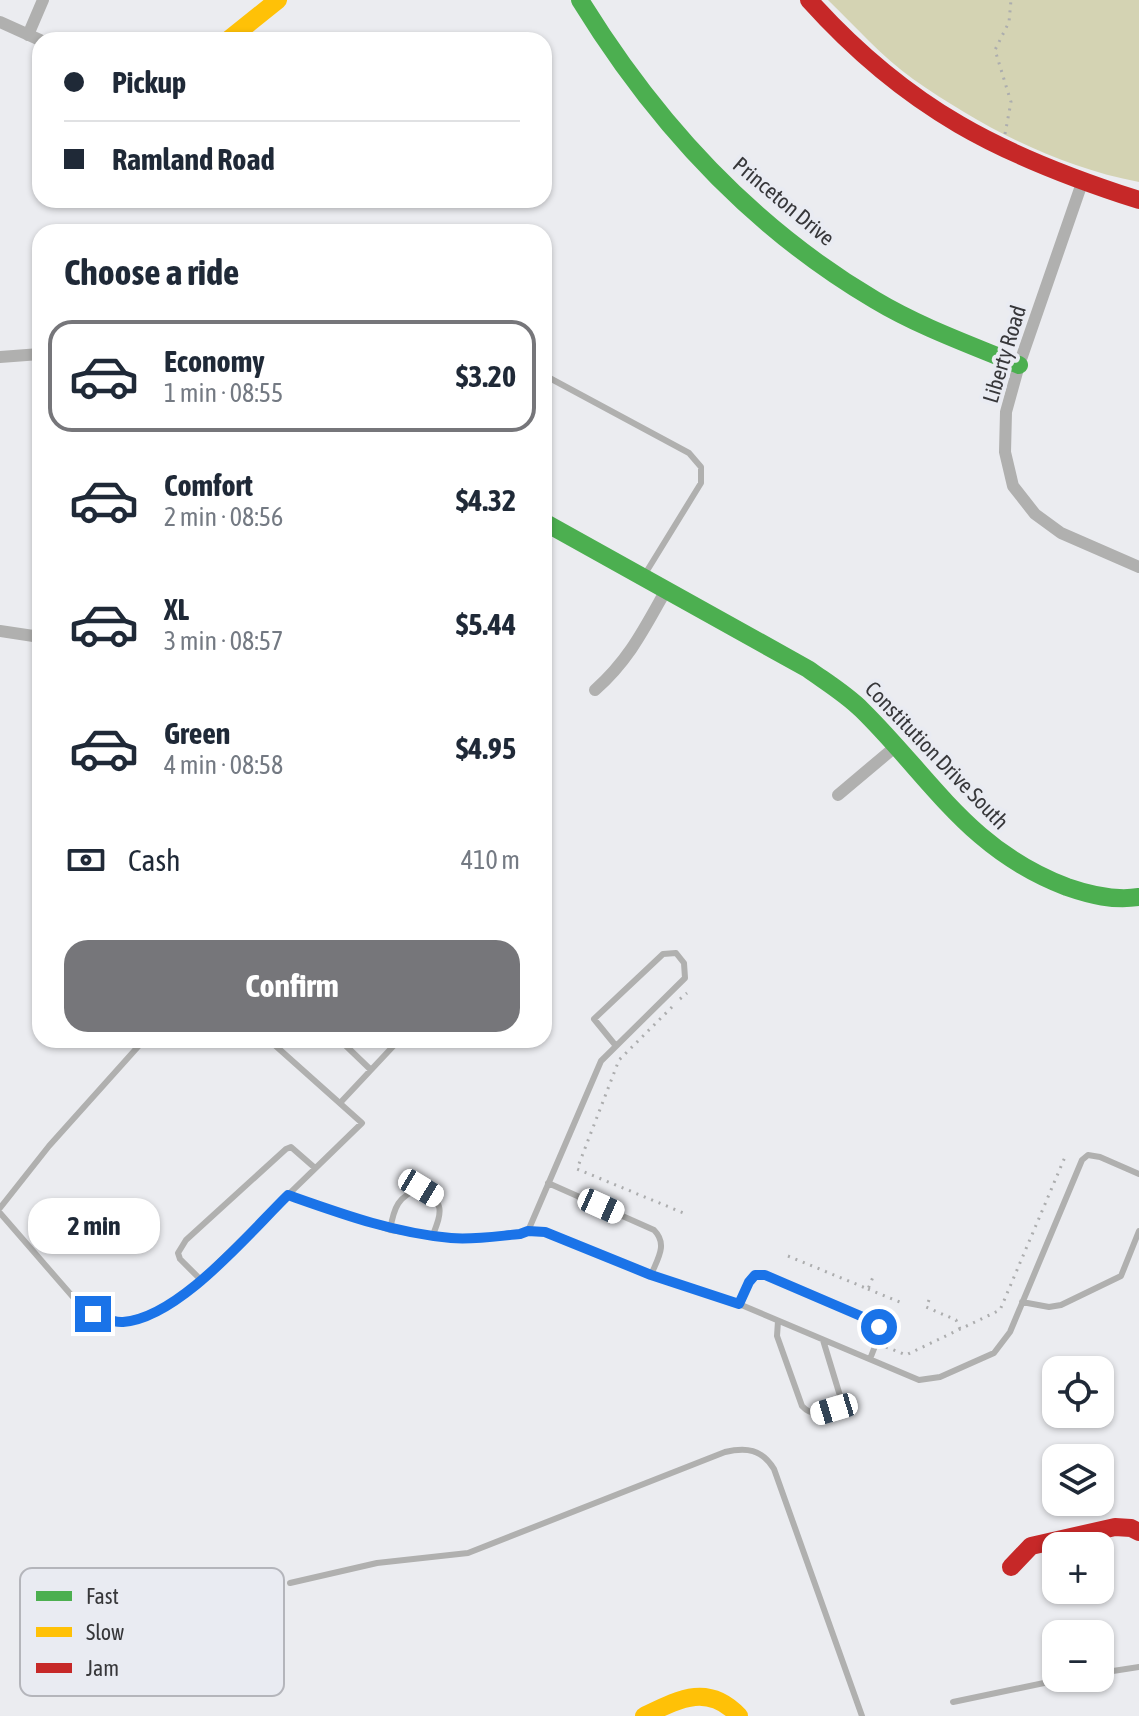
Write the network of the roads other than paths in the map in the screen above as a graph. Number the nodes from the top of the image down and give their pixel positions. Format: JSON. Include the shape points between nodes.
{"nodes":[{"id":1,"x":43,"y":0,"type":"edge"},
{"id":2,"x":278,"y":0,"type":"edge"},
{"id":3,"x":580,"y":0,"type":"edge"},
{"id":4,"x":809,"y":0,"type":"edge"},
{"id":5,"x":0,"y":22,"type":"edge"},
{"id":6,"x":35,"y":32,"type":"edge"},
{"id":7,"x":238,"y":32,"type":"edge"},
{"id":8,"x":32,"y":37,"type":"edge"},
{"id":9,"x":1082,"y":183,"type":"junction"},
{"id":10,"x":1139,"y":200,"type":"edge"},
{"id":11,"x":32,"y":355,"type":"edge"},
{"id":12,"x":0,"y":357,"type":"edge"},
{"id":13,"x":1019,"y":365,"type":"junction"},
{"id":14,"x":552,"y":379,"type":"edge"},
{"id":15,"x":552,"y":526,"type":"edge"},
{"id":16,"x":1139,"y":567,"type":"edge"},
{"id":17,"x":643,"y":577,"type":"junction"},
{"id":18,"x":666,"y":590,"type":"junction"},
{"id":19,"x":0,"y":631,"type":"edge"},
{"id":20,"x":32,"y":636,"type":"edge"},
{"id":21,"x":595,"y":690,"type":"dead end"},
{"id":22,"x":895,"y":747,"type":"junction"},
{"id":23,"x":838,"y":795,"type":"dead end"},
{"id":24,"x":1139,"y":897,"type":"edge"},
{"id":25,"x":616,"y":1046,"type":"junction"},
{"id":26,"x":137,"y":1048,"type":"edge"},
{"id":27,"x":278,"y":1048,"type":"edge"},
{"id":28,"x":348,"y":1048,"type":"edge"},
{"id":29,"x":392,"y":1048,"type":"edge"},
{"id":30,"x":371,"y":1070,"type":"junction"},
{"id":31,"x":340,"y":1103,"type":"junction"},
{"id":32,"x":315,"y":1168,"type":"junction"},
{"id":33,"x":1139,"y":1174,"type":"edge"},
{"id":34,"x":548,"y":1183,"type":"junction"},
{"id":35,"x":288,"y":1195,"type":"junction"},
{"id":36,"x":0,"y":1210,"type":"edge"},
{"id":37,"x":390,"y":1230,"type":"junction"},
{"id":38,"x":528,"y":1231,"type":"junction"},
{"id":39,"x":1139,"y":1231,"type":"edge"},
{"id":40,"x":433,"y":1235,"type":"junction"},
{"id":41,"x":651,"y":1275,"type":"junction"},
{"id":42,"x":201,"y":1280,"type":"junction"},
{"id":43,"x":1022,"y":1302,"type":"junction"},
{"id":44,"x":739,"y":1304,"type":"junction"},
{"id":45,"x":778,"y":1321,"type":"junction"},
{"id":46,"x":823,"y":1340,"type":"junction"},
{"id":47,"x":870,"y":1359,"type":"junction"},
{"id":48,"x":1139,"y":1532,"type":"edge"},
{"id":49,"x":1011,"y":1567,"type":"dead end"},
{"id":50,"x":290,"y":1583,"type":"dead end"},
{"id":51,"x":1139,"y":1667,"type":"edge"},
{"id":52,"x":1114,"y":1671,"type":"edge"},
{"id":53,"x":1042,"y":1683,"type":"edge"},
{"id":54,"x":953,"y":1702,"type":"dead end"},
{"id":55,"x":644,"y":1716,"type":"edge"},
{"id":56,"x":739,"y":1716,"type":"edge"},
{"id":57,"x":862,"y":1716,"type":"edge"}],
"edges":[{"from":1,"to":6,"type":"street"},
{"from":2,"to":7,"type":"street"},
{"from":3,"to":13,"type":"street","name":"Princeton Drive","via":[[634,84],[684,143],[782,235],[876,300]]},
{"from":4,"to":9,"type":"street","via":[[880,71],[942,117],[1001,150]]},
{"from":5,"to":8,"type":"street"},
{"from":9,"to":10,"type":"street"},
{"from":9,"to":13,"type":"street","name":"Liberty Road"},
{"from":11,"to":12,"type":"street"},
{"from":13,"to":16,"type":"street","name":"Liberty Road","via":[[1006,412],[1005,452],[1013,486],[1035,514],[1061,533]]},
{"from":14,"to":17,"type":"lane","via":[[689,453],[701,467],[701,483]]},
{"from":15,"to":17,"type":"street","name":"Constitution Drive South"},
{"from":17,"to":18,"type":"street","name":"Constitution Drive South"},
{"from":18,"to":21,"type":"street","via":[[635,647]]},
{"from":18,"to":22,"type":"street","name":"Constitution Drive South","via":[[818,676],[860,708]]},
{"from":19,"to":20,"type":"street"},
{"from":22,"to":23,"type":"street"},
{"from":22,"to":24,"type":"street","name":"Constitution Drive South","via":[[969,826],[1015,863],[1094,896]]},
{"from":25,"to":25,"type":"lane","via":[[685,978],[684,963],[676,953],[663,954],[594,1019]]},
{"from":25,"to":34,"type":"lane","via":[[601,1061]]},
{"from":26,"to":36,"type":"lane"},
{"from":27,"to":31,"type":"lane"},
{"from":28,"to":30,"type":"lane"},
{"from":29,"to":30,"type":"lane"},
{"from":30,"to":31,"type":"lane"},
{"from":31,"to":32,"type":"lane","via":[[362,1123]]},
{"from":32,"to":35,"type":"lane"},
{"from":32,"to":42,"type":"lane","via":[[291,1147],[286,1149],[186,1240],[180,1259]]},
{"from":33,"to":43,"type":"lane","via":[[1100,1157],[1082,1160]]},
{"from":34,"to":38,"type":"lane"},
{"from":34,"to":41,"type":"lane","via":[[654,1230],[662,1247]]},
{"from":35,"to":37,"type":"lane"},
{"from":35,"to":42,"type":"lane"},
{"from":36,"to":42,"type":"lane","via":[[93,1314],[122,1322],[151,1314]]},
{"from":37,"to":40,"type":"lane"},
{"from":37,"to":40,"type":"lane","via":[[395,1205],[421,1188],[435,1197],[441,1213]]},
{"from":38,"to":40,"type":"lane","via":[[466,1238]]},
{"from":38,"to":41,"type":"lane","via":[[545,1232]]},
{"from":39,"to":43,"type":"lane","via":[[1121,1276],[1061,1305]]},
{"from":41,"to":44,"type":"lane"},
{"from":43,"to":47,"type":"lane","via":[[994,1353],[940,1377],[919,1380]]},
{"from":44,"to":45,"type":"lane"},
{"from":44,"to":47,"type":"lane","via":[[755,1275],[765,1275],[879,1327]]},
{"from":45,"to":46,"type":"lane"},
{"from":45,"to":46,"type":"lane","via":[[777,1336],[802,1406],[815,1415],[834,1409],[841,1399]]},
{"from":46,"to":47,"type":"lane"},
{"from":48,"to":49,"type":"street","via":[[1115,1527],[1031,1546]]},
{"from":50,"to":57,"type":"lane","via":[[377,1563],[468,1553],[725,1452],[759,1452],[774,1469]]},
{"from":51,"to":52,"type":"lane"},
{"from":53,"to":54,"type":"lane"},
{"from":55,"to":56,"type":"street","via":[[697,1695],[724,1702]]}]}
